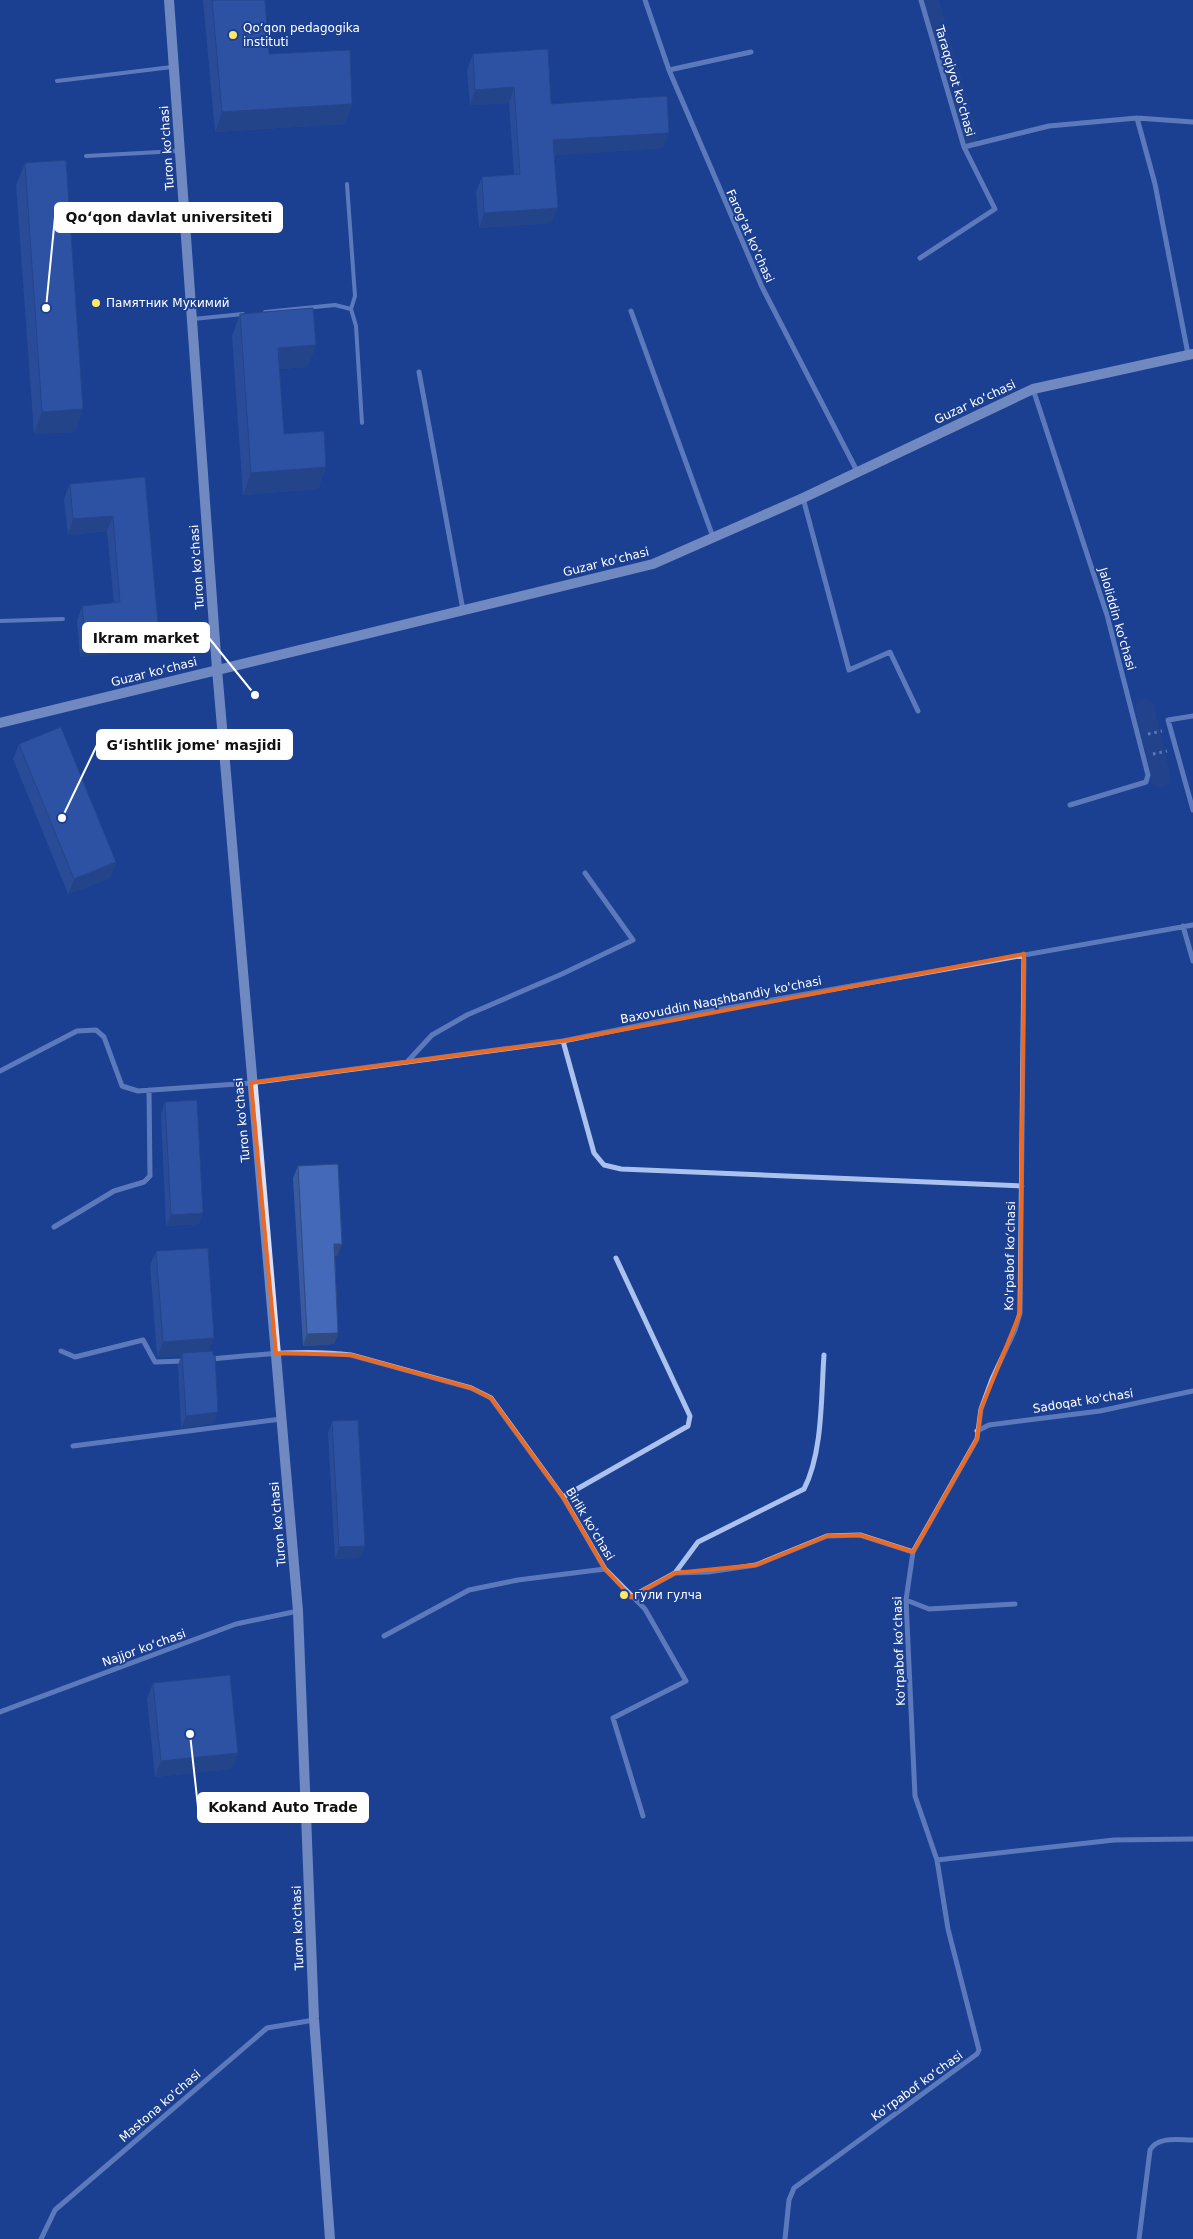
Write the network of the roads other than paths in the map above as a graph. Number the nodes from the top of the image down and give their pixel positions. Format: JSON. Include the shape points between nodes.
{"nodes":[{"id":1,"x":169,"y":0,"type":"edge"},
{"id":2,"x":645,"y":0,"type":"edge"},
{"id":3,"x":921,"y":0,"type":"edge"},
{"id":4,"x":751,"y":52,"type":"dead end"},
{"id":5,"x":174,"y":67,"type":"junction"},
{"id":6,"x":669,"y":70,"type":"junction"},
{"id":7,"x":57,"y":80,"type":"dead end"},
{"id":8,"x":1137,"y":118,"type":"junction"},
{"id":9,"x":1193,"y":122,"type":"edge"},
{"id":10,"x":964,"y":147,"type":"junction"},
{"id":11,"x":180,"y":151,"type":"junction"},
{"id":12,"x":86,"y":156,"type":"dead end"},
{"id":13,"x":347,"y":184,"type":"dead end"},
{"id":14,"x":920,"y":258,"type":"dead end"},
{"id":15,"x":351,"y":309,"type":"junction"},
{"id":16,"x":630,"y":311,"type":"dead end"},
{"id":17,"x":259,"y":313,"type":"edge"},
{"id":18,"x":250,"y":314,"type":"edge"},
{"id":19,"x":193,"y":319,"type":"junction"},
{"id":20,"x":1191,"y":354,"type":"edge"},
{"id":21,"x":419,"y":372,"type":"dead end"},
{"id":22,"x":1033,"y":389,"type":"junction"},
{"id":23,"x":362,"y":423,"type":"dead end"},
{"id":24,"x":857,"y":471,"type":"junction"},
{"id":25,"x":803,"y":498,"type":"junction"},
{"id":26,"x":713,"y":538,"type":"junction"},
{"id":27,"x":463,"y":610,"type":"junction"},
{"id":28,"x":63,"y":619,"type":"dead end"},
{"id":29,"x":0,"y":621,"type":"edge"},
{"id":30,"x":217,"y":670,"type":"junction"},
{"id":31,"x":918,"y":710,"type":"dead end"},
{"id":32,"x":1193,"y":716,"type":"edge"},
{"id":33,"x":0,"y":724,"type":"edge"},
{"id":34,"x":1070,"y":805,"type":"dead end"},
{"id":35,"x":1193,"y":810,"type":"edge"},
{"id":36,"x":586,"y":873,"type":"dead end"},
{"id":37,"x":1193,"y":924,"type":"edge"},
{"id":38,"x":1183,"y":926,"type":"junction"},
{"id":39,"x":1024,"y":954,"type":"junction"},
{"id":40,"x":1193,"y":961,"type":"edge"},
{"id":41,"x":563,"y":1042,"type":"junction"},
{"id":42,"x":407,"y":1062,"type":"junction"},
{"id":43,"x":0,"y":1070,"type":"edge"},
{"id":44,"x":251,"y":1083,"type":"junction"},
{"id":45,"x":149,"y":1090,"type":"junction"},
{"id":46,"x":1022,"y":1186,"type":"junction"},
{"id":47,"x":54,"y":1227,"type":"dead end"},
{"id":48,"x":616,"y":1258,"type":"dead end"},
{"id":49,"x":61,"y":1351,"type":"dead end"},
{"id":50,"x":276,"y":1353,"type":"junction"},
{"id":51,"x":824,"y":1355,"type":"dead end"},
{"id":52,"x":209,"y":1359,"type":"edge"},
{"id":53,"x":190,"y":1360,"type":"edge"},
{"id":54,"x":1193,"y":1391,"type":"edge"},
{"id":55,"x":281,"y":1419,"type":"junction"},
{"id":56,"x":978,"y":1431,"type":"junction"},
{"id":57,"x":73,"y":1446,"type":"dead end"},
{"id":58,"x":563,"y":1497,"type":"junction"},
{"id":59,"x":913,"y":1552,"type":"junction"},
{"id":60,"x":605,"y":1569,"type":"junction"},
{"id":61,"x":675,"y":1572,"type":"junction"},
{"id":62,"x":631,"y":1597,"type":"junction"},
{"id":63,"x":906,"y":1600,"type":"junction"},
{"id":64,"x":1015,"y":1604,"type":"dead end"},
{"id":65,"x":298,"y":1611,"type":"junction"},
{"id":66,"x":384,"y":1636,"type":"dead end"},
{"id":67,"x":0,"y":1712,"type":"edge"},
{"id":68,"x":643,"y":1816,"type":"dead end"},
{"id":69,"x":1193,"y":1839,"type":"edge"},
{"id":70,"x":937,"y":1860,"type":"junction"},
{"id":71,"x":314,"y":2020,"type":"junction"},
{"id":72,"x":1193,"y":2140,"type":"edge"},
{"id":73,"x":41,"y":2239,"type":"edge"},
{"id":74,"x":330,"y":2239,"type":"edge"},
{"id":75,"x":785,"y":2239,"type":"edge"},
{"id":76,"x":1139,"y":2239,"type":"edge"}],
"edges":[{"from":1,"to":5,"type":"main road","name":"Turon ko'chasi"},
{"from":2,"to":6,"type":"street","name":"Farog'at ko'chasi"},
{"from":3,"to":10,"type":"street","name":"Taraqqiyot ko'chasi"},
{"from":4,"to":6,"type":"street"},
{"from":5,"to":7,"type":"lane"},
{"from":5,"to":11,"type":"main road","name":"Turon ko'chasi"},
{"from":6,"to":24,"type":"street","name":"Farog'at ko'chasi","via":[[762,287]]},
{"from":8,"to":9,"type":"street","name":"Taraqqiyot ko'chasi"},
{"from":8,"to":10,"type":"street","name":"Taraqqiyot ko'chasi","via":[[1049,126]]},
{"from":8,"to":20,"type":"street","via":[[1155,184]]},
{"from":10,"to":14,"type":"street","via":[[995,209]]},
{"from":11,"to":12,"type":"lane"},
{"from":11,"to":19,"type":"main road","name":"Turon ko'chasi"},
{"from":13,"to":15,"type":"lane","via":[[355,296]]},
{"from":15,"to":17,"type":"lane","via":[[335,306]]},
{"from":15,"to":23,"type":"lane","via":[[356,326]]},
{"from":16,"to":26,"type":"street"},
{"from":18,"to":19,"type":"lane"},
{"from":19,"to":30,"type":"main road","name":"Turon ko'chasi"},
{"from":20,"to":22,"type":"main road","name":"Guzar koʻchasi"},
{"from":21,"to":27,"type":"street"},
{"from":22,"to":24,"type":"main road","name":"Guzar koʻchasi"},
{"from":22,"to":34,"type":"street","name":"Jaloliddin ko'chasi","via":[[1107,616],[1148,776],[1146,782]]},
{"from":24,"to":25,"type":"main road","name":"Guzar koʻchasi"},
{"from":25,"to":26,"type":"main road","name":"Guzar koʻchasi"},
{"from":25,"to":31,"type":"street","via":[[849,670],[890,652]]},
{"from":26,"to":27,"type":"main road","name":"Guzar koʻchasi","via":[[653,564]]},
{"from":27,"to":30,"type":"main road","name":"Guzar koʻchasi"},
{"from":28,"to":29,"type":"lane"},
{"from":30,"to":33,"type":"main road","name":"Guzar koʻchasi"},
{"from":30,"to":44,"type":"main road","name":"Turon ko'chasi"},
{"from":32,"to":35,"type":"street","via":[[1168,720]]},
{"from":36,"to":42,"type":"street","via":[[632,940],[467,1015],[432,1035]]},
{"from":37,"to":38,"type":"street","name":"Baxovuddin Naqshbandiy ko'chasi"},
{"from":38,"to":39,"type":"street","name":"Baxovuddin Naqshbandiy ko'chasi"},
{"from":38,"to":40,"type":"street"},
{"from":39,"to":41,"type":"street","name":"Baxovuddin Naqshbandiy ko'chasi","via":[[705,1012]]},
{"from":39,"to":46,"type":"street","name":"Ko'rpabof koʻchasi"},
{"from":41,"to":42,"type":"street","name":"Baxovuddin Naqshbandiy ko'chasi"},
{"from":41,"to":46,"type":"street","via":[[594,1153],[604,1164],[621,1169]]},
{"from":42,"to":44,"type":"street","name":"Baxovuddin Naqshbandiy ko'chasi"},
{"from":43,"to":45,"type":"street","name":"Baxovuddin Naqshbandiy ko'chasi","via":[[77,1030],[96,1030],[104,1037],[122,1086],[138,1091]]},
{"from":44,"to":45,"type":"street","name":"Baxovuddin Naqshbandiy ko'chasi"},
{"from":44,"to":50,"type":"main road","name":"Turon ko'chasi"},
{"from":45,"to":47,"type":"street","via":[[150,1176],[144,1182],[114,1191]]},
{"from":46,"to":56,"type":"street","name":"Ko'rpabof koʻchasi","via":[[1020,1313],[981,1409]]},
{"from":48,"to":58,"type":"street","via":[[690,1421],[688,1426]]},
{"from":49,"to":53,"type":"street","via":[[75,1357],[143,1340],[154,1362]]},
{"from":50,"to":52,"type":"street","name":"Birlik ko'chasi"},
{"from":50,"to":55,"type":"main road","name":"Turon ko'chasi"},
{"from":50,"to":58,"type":"street","name":"Birlik ko'chasi","via":[[351,1355],[480,1392],[491,1398]]},
{"from":51,"to":61,"type":"street","via":[[816,1454],[804,1489],[698,1542]]},
{"from":54,"to":56,"type":"street","name":"Sadoqat ko'chasi","via":[[1100,1411],[989,1425]]},
{"from":55,"to":57,"type":"street"},
{"from":55,"to":65,"type":"main road","name":"Turon ko'chasi"},
{"from":56,"to":59,"type":"street","name":"Ko'rpabof koʻchasi"},
{"from":58,"to":60,"type":"street","name":"Birlik ko'chasi"},
{"from":59,"to":61,"type":"street","via":[[860,1535],[826,1536],[756,1565],[708,1572]]},
{"from":59,"to":63,"type":"street","name":"Ko'rpabof koʻchasi"},
{"from":60,"to":62,"type":"street","name":"Birlik ko'chasi"},
{"from":60,"to":66,"type":"street","via":[[469,1590]]},
{"from":61,"to":62,"type":"street"},
{"from":62,"to":68,"type":"street","name":"Birlik ko'chasi","via":[[645,1609],[686,1681],[613,1718]]},
{"from":63,"to":64,"type":"street","via":[[929,1608]]},
{"from":63,"to":70,"type":"street","name":"Ko'rpabof koʻchasi","via":[[915,1796]]},
{"from":65,"to":67,"type":"street","name":"Najjor koʻchasi","via":[[236,1624]]},
{"from":65,"to":71,"type":"main road","name":"Turon ko'chasi"},
{"from":69,"to":70,"type":"street","via":[[1114,1840]]},
{"from":70,"to":75,"type":"street","name":"Ko'rpabof koʻchasi","via":[[948,1929],[980,2050],[794,2188],[789,2200]]},
{"from":71,"to":73,"type":"street","name":"Mastona ko'chasi","via":[[267,2028],[55,2210]]},
{"from":71,"to":74,"type":"main road","name":"Turon ko'chasi"},
{"from":72,"to":76,"type":"street","via":[[1160,2140],[1150,2150]]}]}
